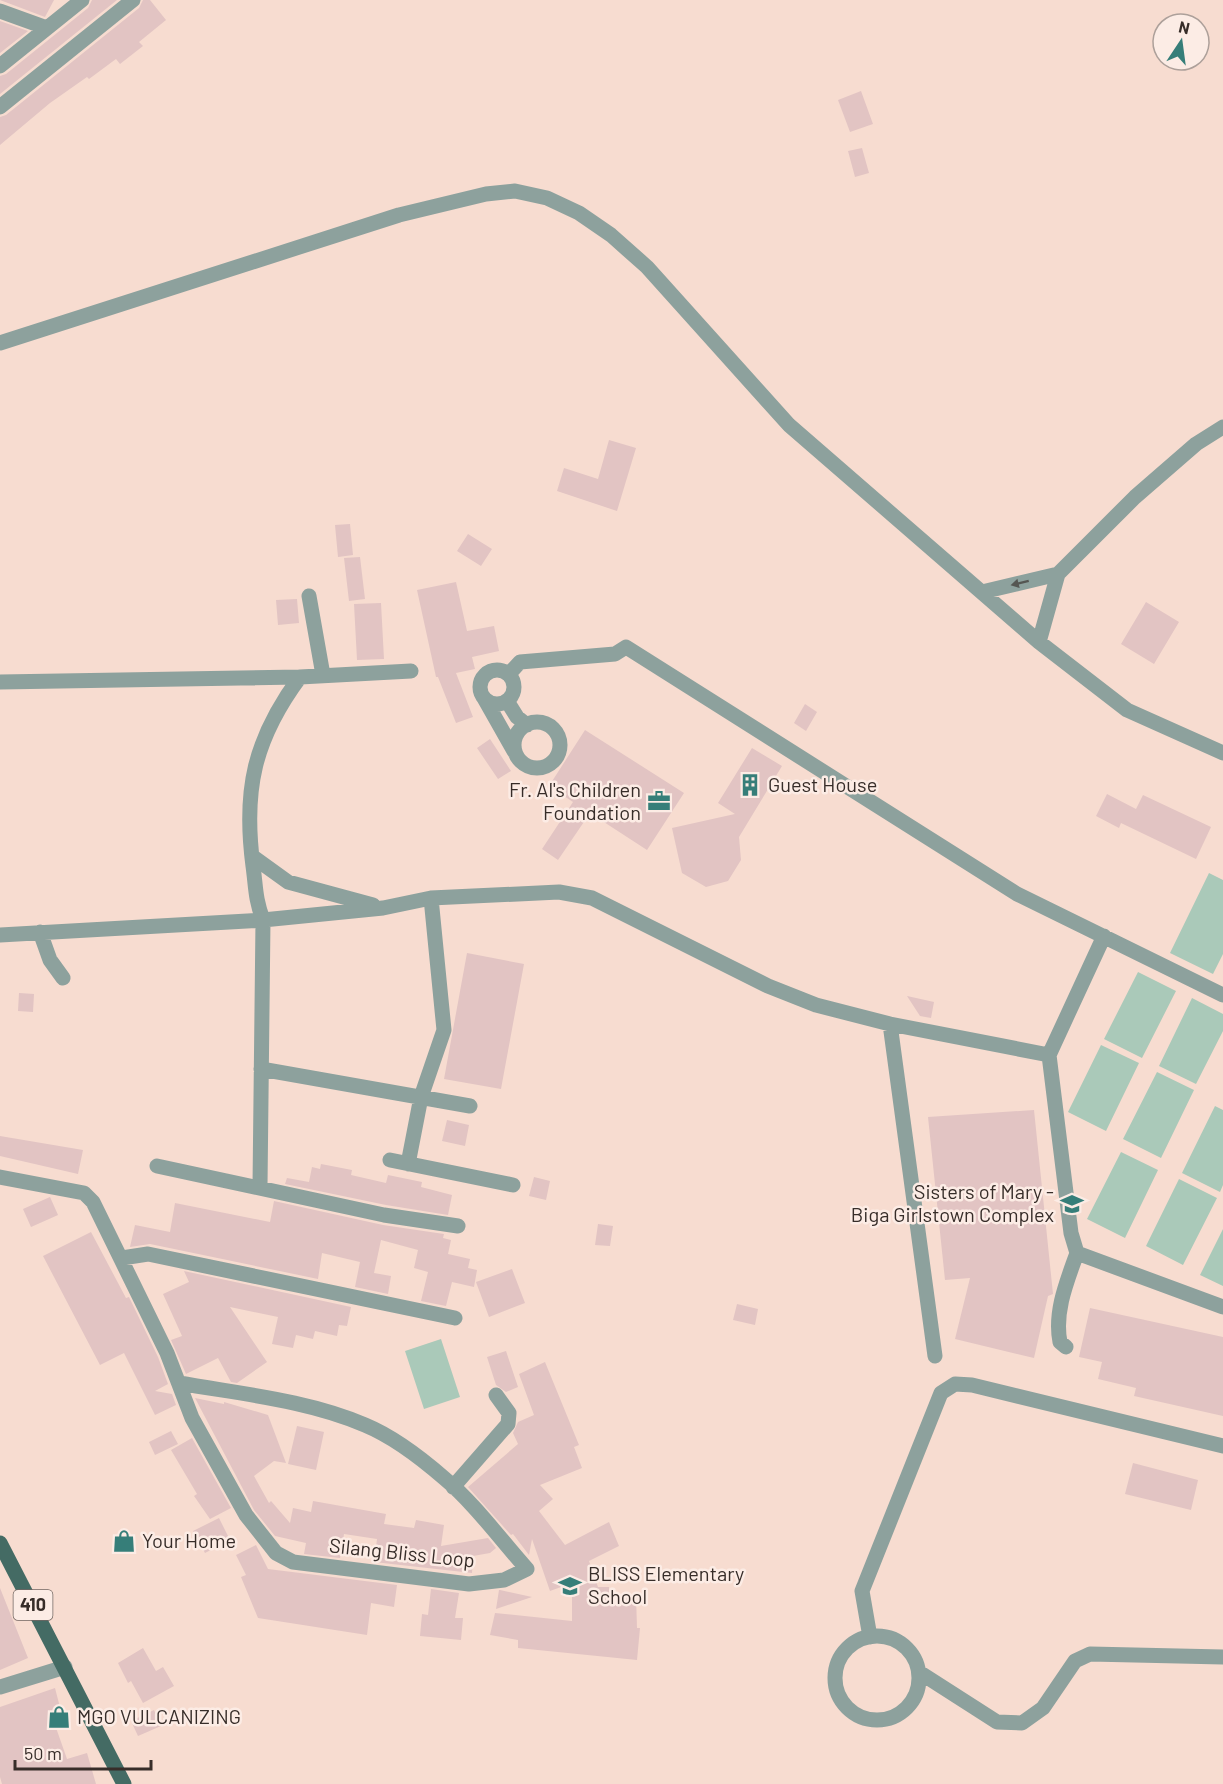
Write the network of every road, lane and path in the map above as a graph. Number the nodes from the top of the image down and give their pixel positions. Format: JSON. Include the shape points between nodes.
{"nodes":[{"id":1,"x":82,"y":0,"type":"edge"},
{"id":2,"x":133,"y":0,"type":"edge"},
{"id":3,"x":0,"y":11,"type":"edge"},
{"id":4,"x":47,"y":28,"type":"junction"},
{"id":5,"x":1,"y":66,"type":"edge"},
{"id":6,"x":0,"y":108,"type":"edge"},
{"id":7,"x":0,"y":343,"type":"edge"},
{"id":8,"x":1223,"y":427,"type":"edge"},
{"id":9,"x":1058,"y":574,"type":"junction"},
{"id":10,"x":982,"y":592,"type":"junction"},
{"id":11,"x":309,"y":596,"type":"dead end"},
{"id":12,"x":1039,"y":642,"type":"junction"},
{"id":13,"x":411,"y":671,"type":"dead end"},
{"id":14,"x":509,"y":674,"type":"junction"},
{"id":15,"x":323,"y":675,"type":"junction"},
{"id":16,"x":300,"y":677,"type":"junction"},
{"id":17,"x":0,"y":682,"type":"edge"},
{"id":18,"x":484,"y":699,"type":"junction"},
{"id":19,"x":507,"y":701,"type":"junction"},
{"id":20,"x":527,"y":725,"type":"junction"},
{"id":21,"x":514,"y":751,"type":"junction"},
{"id":22,"x":1223,"y":753,"type":"edge"},
{"id":23,"x":252,"y":856,"type":"junction"},
{"id":24,"x":431,"y":898,"type":"junction"},
{"id":25,"x":383,"y":908,"type":"junction"},
{"id":26,"x":263,"y":920,"type":"junction"},
{"id":27,"x":40,"y":932,"type":"junction"},
{"id":28,"x":0,"y":935,"type":"edge"},
{"id":29,"x":1104,"y":936,"type":"junction"},
{"id":30,"x":63,"y":978,"type":"dead end"},
{"id":31,"x":1223,"y":995,"type":"edge"},
{"id":32,"x":890,"y":1024,"type":"junction"},
{"id":33,"x":1049,"y":1055,"type":"junction"},
{"id":34,"x":261,"y":1069,"type":"junction"},
{"id":35,"x":421,"y":1097,"type":"junction"},
{"id":36,"x":470,"y":1106,"type":"dead end"},
{"id":37,"x":390,"y":1160,"type":"dead end"},
{"id":38,"x":408,"y":1164,"type":"junction"},
{"id":39,"x":157,"y":1166,"type":"dead end"},
{"id":40,"x":0,"y":1177,"type":"edge"},
{"id":41,"x":513,"y":1185,"type":"dead end"},
{"id":42,"x":260,"y":1186,"type":"junction"},
{"id":43,"x":458,"y":1226,"type":"dead end"},
{"id":44,"x":1077,"y":1253,"type":"junction"},
{"id":45,"x":122,"y":1258,"type":"junction"},
{"id":46,"x":1223,"y":1307,"type":"edge"},
{"id":47,"x":455,"y":1318,"type":"dead end"},
{"id":48,"x":1066,"y":1347,"type":"dead end"},
{"id":49,"x":935,"y":1356,"type":"dead end"},
{"id":50,"x":179,"y":1383,"type":"junction"},
{"id":51,"x":496,"y":1395,"type":"dead end"},
{"id":52,"x":1223,"y":1446,"type":"edge"},
{"id":53,"x":453,"y":1487,"type":"junction"},
{"id":54,"x":0,"y":1543,"type":"edge"},
{"id":55,"x":870,"y":1637,"type":"junction"},
{"id":56,"x":1223,"y":1657,"type":"edge"},
{"id":57,"x":65,"y":1667,"type":"junction"},
{"id":58,"x":919,"y":1672,"type":"junction"},
{"id":59,"x":0,"y":1687,"type":"edge"},
{"id":60,"x":124,"y":1784,"type":"edge"}],
"edges":[{"from":1,"to":4,"type":"street"},
{"from":2,"to":6,"type":"street"},
{"from":3,"to":4,"type":"street"},
{"from":4,"to":5,"type":"street"},
{"from":7,"to":10,"type":"street","via":[[410,212],[515,191],[547,198],[579,213],[611,235],[647,267],[789,425]]},
{"from":8,"to":9,"type":"street","via":[[1196,444],[1135,497]]},
{"from":9,"to":10,"type":"street","one_way":true},
{"from":9,"to":12,"type":"street"},
{"from":10,"to":12,"type":"street"},
{"from":11,"to":15,"type":"street"},
{"from":12,"to":22,"type":"street","via":[[1127,710]]},
{"from":13,"to":15,"type":"street"},
{"from":14,"to":18,"type":"street","via":[[495,670],[484,675],[479,687]]},
{"from":14,"to":19,"type":"street","via":[[514,688]]},
{"from":14,"to":29,"type":"street","via":[[520,663],[615,654],[626,647],[1017,894]]},
{"from":15,"to":16,"type":"street"},
{"from":16,"to":17,"type":"street"},
{"from":16,"to":23,"type":"street","via":[[266,731],[255,766],[248,812]]},
{"from":18,"to":19,"type":"street","via":[[495,704]]},
{"from":18,"to":21,"type":"street"},
{"from":19,"to":20,"type":"street"},
{"from":20,"to":21,"type":"street","via":[[514,740]]},
{"from":20,"to":21,"type":"street","via":[[547,724],[560,740],[560,750],[547,766],[537,768],[527,766]]},
{"from":23,"to":25,"type":"street","via":[[288,882]]},
{"from":23,"to":26,"type":"street","via":[[255,897]]},
{"from":24,"to":25,"type":"street"},
{"from":24,"to":32,"type":"street","via":[[548,892],[592,898],[768,986],[816,1005]]},
{"from":24,"to":35,"type":"street","via":[[444,1030]]},
{"from":25,"to":26,"type":"street"},
{"from":26,"to":27,"type":"street"},
{"from":26,"to":34,"type":"street"},
{"from":27,"to":28,"type":"street"},
{"from":27,"to":30,"type":"street","via":[[50,960]]},
{"from":29,"to":31,"type":"street"},
{"from":29,"to":33,"type":"street"},
{"from":32,"to":33,"type":"street"},
{"from":32,"to":49,"type":"street"},
{"from":33,"to":44,"type":"street","via":[[1071,1233]]},
{"from":34,"to":35,"type":"street"},
{"from":34,"to":42,"type":"street"},
{"from":35,"to":36,"type":"street"},
{"from":35,"to":38,"type":"street"},
{"from":37,"to":38,"type":"street"},
{"from":38,"to":41,"type":"street"},
{"from":39,"to":42,"type":"street"},
{"from":40,"to":45,"type":"street","via":[[84,1193],[93,1202]]},
{"from":42,"to":43,"type":"street","via":[[384,1215]]},
{"from":44,"to":46,"type":"street"},
{"from":44,"to":48,"type":"street","via":[[1064,1289],[1059,1323],[1060,1342]]},
{"from":45,"to":47,"type":"street","via":[[148,1254]]},
{"from":45,"to":50,"type":"street"},
{"from":50,"to":53,"type":"street","name":"Silang Bliss Loop","via":[[286,1402],[367,1425],[412,1452]]},
{"from":50,"to":53,"type":"street","name":"Silang Bliss Loop","via":[[192,1418],[246,1515],[265,1542],[293,1562],[469,1584],[504,1580],[527,1569]]},
{"from":51,"to":53,"type":"street","via":[[508,1413],[508,1424]]},
{"from":52,"to":55,"type":"street","via":[[972,1384],[955,1384],[941,1393],[862,1591]]},
{"from":54,"to":57,"type":"main road","number":"410"},
{"from":55,"to":58,"type":"street","via":[[892,1639],[902,1645],[910,1652]]},
{"from":55,"to":58,"type":"street","via":[[850,1646],[837,1666],[836,1689],[854,1713],[883,1719],[902,1712],[916,1694]]},
{"from":56,"to":58,"type":"street","via":[[1090,1654],[1075,1661],[1043,1708],[1022,1723],[997,1722]]},
{"from":57,"to":59,"type":"street"},
{"from":57,"to":60,"type":"main road","number":"410"}]}
